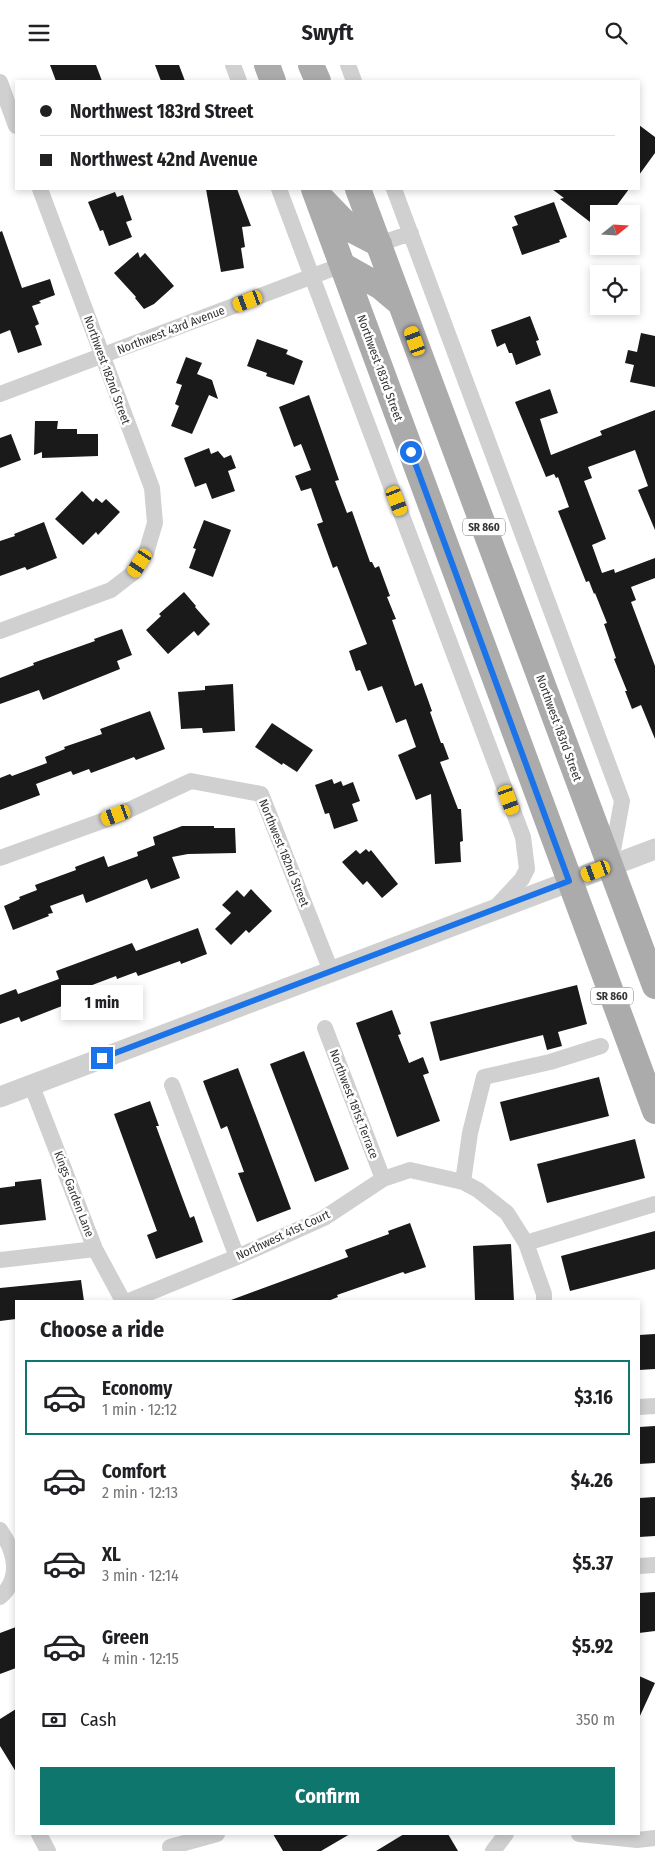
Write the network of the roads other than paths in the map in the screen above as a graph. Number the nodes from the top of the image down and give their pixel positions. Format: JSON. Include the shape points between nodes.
{"nodes":[{"id":1,"x":233,"y":65,"type":"edge"},
{"id":2,"x":267,"y":65,"type":"edge"},
{"id":3,"x":312,"y":65,"type":"edge"},
{"id":4,"x":348,"y":65,"type":"edge"},
{"id":5,"x":239,"y":80,"type":"edge"},
{"id":6,"x":273,"y":80,"type":"edge"},
{"id":7,"x":318,"y":80,"type":"edge"},
{"id":8,"x":354,"y":80,"type":"edge"},
{"id":9,"x":0,"y":82,"type":"edge"},
{"id":10,"x":15,"y":123,"type":"edge"},
{"id":11,"x":40,"y":190,"type":"edge"},
{"id":12,"x":280,"y":190,"type":"edge"},
{"id":13,"x":314,"y":190,"type":"edge"},
{"id":14,"x":315,"y":190,"type":"edge"},
{"id":15,"x":358,"y":190,"type":"edge"},
{"id":16,"x":394,"y":190,"type":"edge"},
{"id":17,"x":411,"y":233,"type":"junction"},
{"id":18,"x":379,"y":244,"type":"junction"},
{"id":19,"x":342,"y":265,"type":"junction"},
{"id":20,"x":312,"y":277,"type":"junction"},
{"id":21,"x":401,"y":303,"type":"junction"},
{"id":22,"x":102,"y":356,"type":"junction"},
{"id":23,"x":0,"y":394,"type":"edge"},
{"id":24,"x":0,"y":631,"type":"edge"},
{"id":25,"x":655,"y":849,"type":"edge"},
{"id":26,"x":0,"y":858,"type":"edge"},
{"id":27,"x":610,"y":865,"type":"junction"},
{"id":28,"x":569,"y":881,"type":"junction"},
{"id":29,"x":494,"y":909,"type":"junction"},
{"id":30,"x":331,"y":971,"type":"junction"},
{"id":31,"x":655,"y":986,"type":"edge"},
{"id":32,"x":325,"y":1029,"type":"dead end"},
{"id":33,"x":601,"y":1046,"type":"dead end"},
{"id":34,"x":32,"y":1085,"type":"junction"},
{"id":35,"x":172,"y":1085,"type":"dead end"},
{"id":36,"x":0,"y":1097,"type":"edge"},
{"id":37,"x":655,"y":1111,"type":"edge"},
{"id":38,"x":383,"y":1179,"type":"junction"},
{"id":39,"x":463,"y":1182,"type":"junction"},
{"id":40,"x":655,"y":1204,"type":"edge"},
{"id":41,"x":526,"y":1243,"type":"junction"},
{"id":42,"x":95,"y":1249,"type":"junction"},
{"id":43,"x":237,"y":1257,"type":"junction"},
{"id":44,"x":0,"y":1260,"type":"edge"},
{"id":45,"x":122,"y":1300,"type":"edge"},
{"id":46,"x":131,"y":1300,"type":"edge"},
{"id":47,"x":544,"y":1300,"type":"edge"},
{"id":48,"x":655,"y":1406,"type":"edge"},
{"id":49,"x":640,"y":1407,"type":"edge"},
{"id":50,"x":0,"y":1530,"type":"edge"},
{"id":51,"x":655,"y":1565,"type":"edge"},
{"id":52,"x":640,"y":1567,"type":"edge"},
{"id":53,"x":0,"y":1597,"type":"edge"},
{"id":54,"x":40,"y":1835,"type":"edge"},
{"id":55,"x":212,"y":1835,"type":"edge"},
{"id":56,"x":505,"y":1835,"type":"edge"},
{"id":57,"x":589,"y":1835,"type":"edge"},
{"id":58,"x":650,"y":1843,"type":"edge"},
{"id":59,"x":165,"y":1844,"type":"edge"},
{"id":60,"x":48,"y":1851,"type":"edge"},
{"id":61,"x":493,"y":1851,"type":"edge"}],
"edges":[{"from":1,"to":5,"type":"street"},
{"from":2,"to":6,"type":"main road"},
{"from":3,"to":7,"type":"main road"},
{"from":4,"to":8,"type":"street"},
{"from":9,"to":10,"type":"street"},
{"from":11,"to":22,"type":"street","name":"Northwest 182nd Street"},
{"from":12,"to":20,"type":"street"},
{"from":13,"to":19,"type":"main road","name":"Northwest 183rd Street","number":"SR 860"},
{"from":14,"to":18,"type":"main road","via":[[352,230]]},
{"from":15,"to":18,"type":"main road","name":"Northwest 183rd Street","number":"SR 860"},
{"from":16,"to":17,"type":"street"},
{"from":17,"to":18,"type":"street"},
{"from":17,"to":27,"type":"street","via":[[622,801]]},
{"from":18,"to":21,"type":"main road","name":"Northwest 183rd Street","number":"SR 860"},
{"from":19,"to":20,"type":"street","name":"Northwest 43rd Avenue"},
{"from":19,"to":21,"type":"main road","via":[[381,287]]},
{"from":19,"to":28,"type":"main road","name":"Northwest 183rd Street","number":"SR 860"},
{"from":20,"to":22,"type":"street","name":"Northwest 43rd Avenue"},
{"from":20,"to":29,"type":"street","via":[[523,837],[527,869],[522,879]]},
{"from":21,"to":27,"type":"main road","name":"Northwest 183rd Street","number":"SR 860"},
{"from":22,"to":23,"type":"street","name":"Northwest 43rd Avenue"},
{"from":22,"to":24,"type":"street","name":"Northwest 182nd Street","via":[[152,488],[155,523],[146,553],[133,573],[111,590]]},
{"from":25,"to":27,"type":"street"},
{"from":26,"to":30,"type":"street","name":"Northwest 182nd Street","via":[[116,815],[191,781],[261,794]]},
{"from":27,"to":28,"type":"street"},
{"from":27,"to":31,"type":"main road","name":"Northwest 183rd Street","number":"SR 860"},
{"from":28,"to":29,"type":"street"},
{"from":28,"to":37,"type":"main road","name":"Northwest 183rd Street","number":"SR 860"},
{"from":29,"to":30,"type":"street"},
{"from":30,"to":34,"type":"street"},
{"from":32,"to":38,"type":"street","name":"Northwest 181st Terrace"},
{"from":33,"to":39,"type":"street","via":[[484,1077],[470,1133]]},
{"from":34,"to":36,"type":"street"},
{"from":34,"to":42,"type":"street","name":"Kings Garden Lane"},
{"from":35,"to":43,"type":"street"},
{"from":38,"to":39,"type":"street","name":"Northwest 41st Court","via":[[410,1170]]},
{"from":38,"to":43,"type":"street","name":"Northwest 41st Court","via":[[324,1218]]},
{"from":39,"to":41,"type":"street","via":[[507,1213]]},
{"from":40,"to":41,"type":"street"},
{"from":41,"to":47,"type":"street"},
{"from":42,"to":44,"type":"street"},
{"from":42,"to":45,"type":"street","name":"Kings Garden Lane"},
{"from":43,"to":46,"type":"street","name":"Northwest 41st Court"},
{"from":48,"to":49,"type":"street"},
{"from":50,"to":53,"type":"street","via":[[9,1543],[15,1566],[8,1590]]},
{"from":51,"to":52,"type":"street"},
{"from":54,"to":60,"type":"street"},
{"from":55,"to":59,"type":"street"},
{"from":56,"to":61,"type":"street"},
{"from":57,"to":58,"type":"street"}]}
